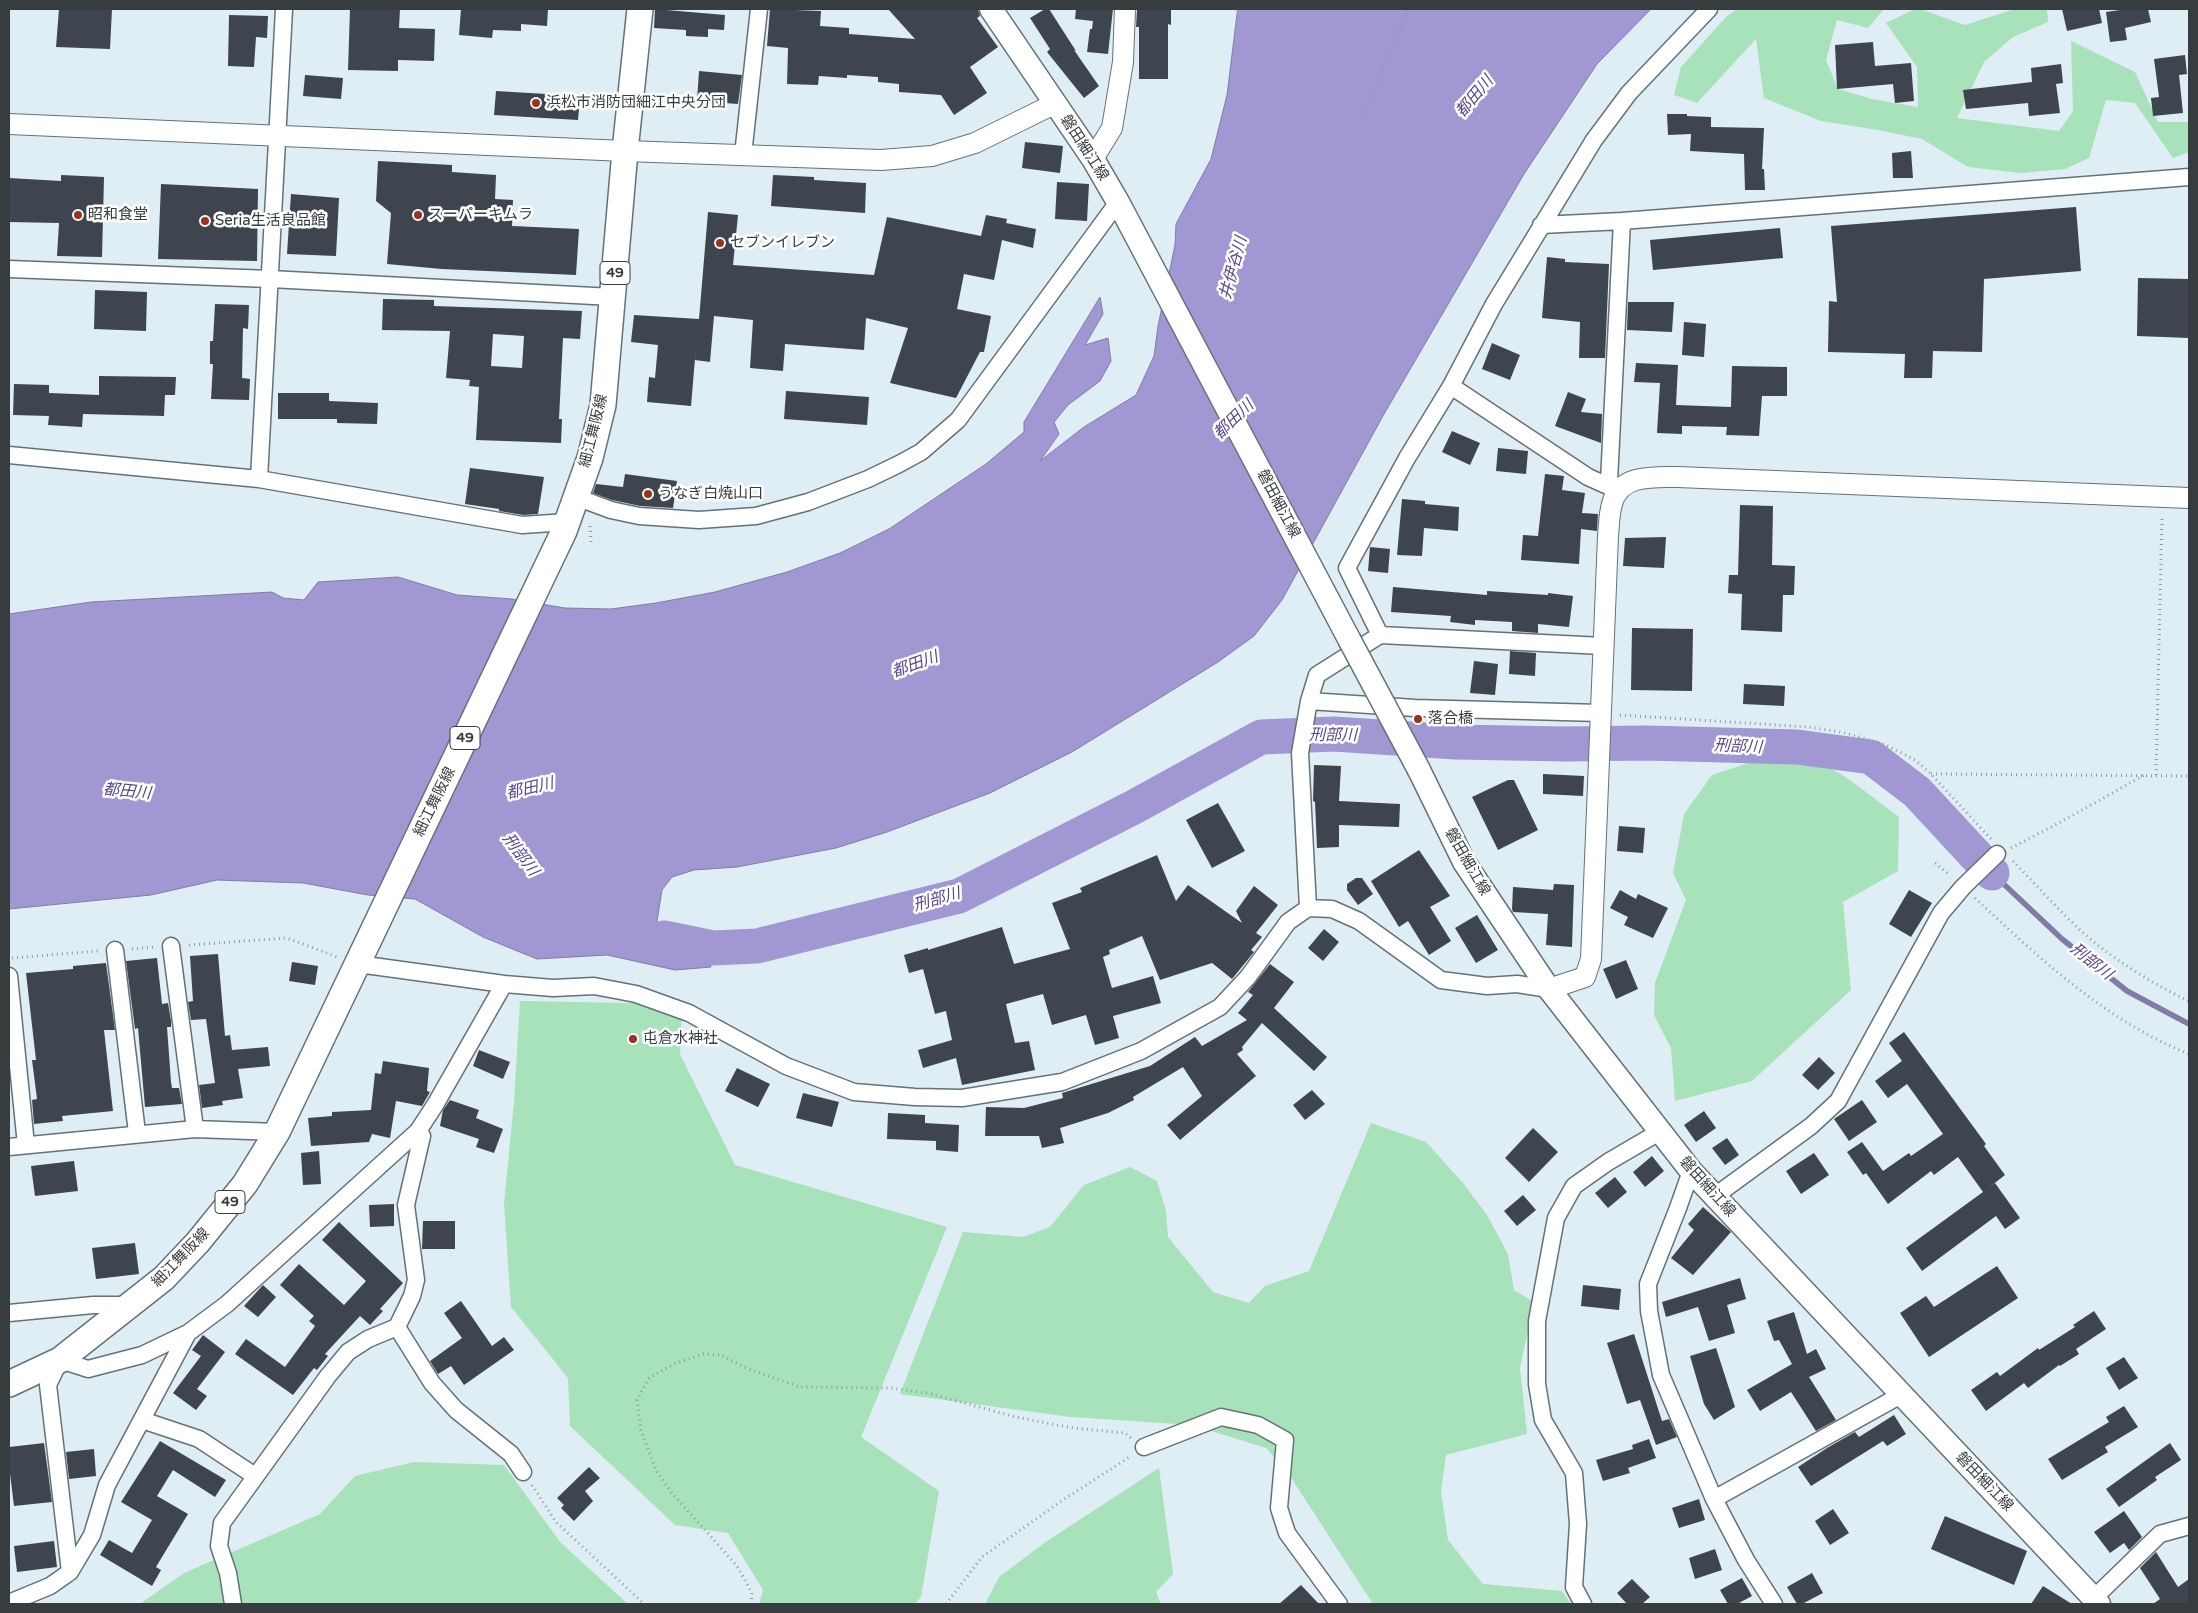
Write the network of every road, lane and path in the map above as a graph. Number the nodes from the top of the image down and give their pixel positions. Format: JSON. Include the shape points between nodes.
{"nodes":[{"id":1,"x":284,"y":9,"type":"edge"},
{"id":2,"x":640,"y":9,"type":"edge"},
{"id":3,"x":759,"y":9,"type":"edge"},
{"id":4,"x":991,"y":9,"type":"edge"},
{"id":5,"x":1125,"y":9,"type":"edge"},
{"id":6,"x":1408,"y":9,"type":"edge"},
{"id":7,"x":1709,"y":9,"type":"edge"},
{"id":8,"x":1054,"y":104,"type":"junction"},
{"id":9,"x":1362,"y":117,"type":"dead end"},
{"id":10,"x":9,"y":124,"type":"edge"},
{"id":11,"x":277,"y":134,"type":"junction"},
{"id":12,"x":625,"y":151,"type":"junction"},
{"id":13,"x":743,"y":155,"type":"junction"},
{"id":14,"x":1093,"y":159,"type":"junction"},
{"id":15,"x":2189,"y":177,"type":"edge"},
{"id":16,"x":1122,"y":209,"type":"junction"},
{"id":17,"x":1622,"y":222,"type":"junction"},
{"id":18,"x":1541,"y":226,"type":"junction"},
{"id":19,"x":9,"y":269,"type":"edge"},
{"id":20,"x":270,"y":279,"type":"junction"},
{"id":21,"x":613,"y":297,"type":"junction"},
{"id":22,"x":1451,"y":386,"type":"junction"},
{"id":23,"x":9,"y":455,"type":"edge"},
{"id":24,"x":259,"y":479,"type":"junction"},
{"id":25,"x":1619,"y":491,"type":"junction"},
{"id":26,"x":576,"y":497,"type":"junction"},
{"id":27,"x":2162,"y":497,"type":"junction"},
{"id":28,"x":2189,"y":498,"type":"edge"},
{"id":29,"x":566,"y":526,"type":"junction"},
{"id":30,"x":1380,"y":635,"type":"junction"},
{"id":31,"x":1603,"y":646,"type":"junction"},
{"id":32,"x":1308,"y":706,"type":"junction"},
{"id":33,"x":1600,"y":713,"type":"junction"},
{"id":34,"x":1931,"y":774,"type":"junction"},
{"id":35,"x":2146,"y":774,"type":"junction"},
{"id":36,"x":2156,"y":774,"type":"junction"},
{"id":37,"x":2189,"y":776,"type":"edge"},
{"id":38,"x":2000,"y":853,"type":"junction"},
{"id":39,"x":1935,"y":862,"type":"dead end"},
{"id":40,"x":1966,"y":884,"type":"junction"},
{"id":41,"x":1308,"y":908,"type":"junction"},
{"id":42,"x":171,"y":946,"type":"dead end"},
{"id":43,"x":115,"y":950,"type":"dead end"},
{"id":44,"x":362,"y":955,"type":"junction"},
{"id":45,"x":9,"y":976,"type":"edge"},
{"id":46,"x":504,"y":984,"type":"junction"},
{"id":47,"x":1549,"y":989,"type":"junction"},
{"id":48,"x":2189,"y":1001,"type":"edge"},
{"id":49,"x":2189,"y":1054,"type":"edge"},
{"id":50,"x":195,"y":1129,"type":"junction"},
{"id":51,"x":418,"y":1131,"type":"junction"},
{"id":52,"x":1661,"y":1131,"type":"junction"},
{"id":53,"x":277,"y":1132,"type":"junction"},
{"id":54,"x":137,"y":1133,"type":"junction"},
{"id":55,"x":26,"y":1145,"type":"junction"},
{"id":56,"x":9,"y":1147,"type":"edge"},
{"id":57,"x":1691,"y":1171,"type":"junction"},
{"id":58,"x":1714,"y":1196,"type":"junction"},
{"id":59,"x":132,"y":1305,"type":"junction"},
{"id":60,"x":9,"y":1314,"type":"edge"},
{"id":61,"x":397,"y":1327,"type":"junction"},
{"id":62,"x":188,"y":1333,"type":"junction"},
{"id":63,"x":60,"y":1360,"type":"junction"},
{"id":64,"x":9,"y":1384,"type":"edge"},
{"id":65,"x":1901,"y":1395,"type":"junction"},
{"id":66,"x":142,"y":1420,"type":"junction"},
{"id":67,"x":1144,"y":1447,"type":"junction"},
{"id":68,"x":523,"y":1472,"type":"joint"},
{"id":69,"x":255,"y":1476,"type":"junction"},
{"id":70,"x":1714,"y":1499,"type":"junction"},
{"id":71,"x":2189,"y":1526,"type":"edge"},
{"id":72,"x":70,"y":1572,"type":"junction"},
{"id":73,"x":2096,"y":1601,"type":"edge"},
{"id":74,"x":9,"y":1602,"type":"edge"},
{"id":75,"x":233,"y":1604,"type":"edge"},
{"id":76,"x":644,"y":1604,"type":"edge"},
{"id":77,"x":751,"y":1604,"type":"edge"},
{"id":78,"x":946,"y":1604,"type":"edge"},
{"id":79,"x":1339,"y":1604,"type":"edge"},
{"id":80,"x":1584,"y":1604,"type":"edge"},
{"id":81,"x":1774,"y":1604,"type":"edge"}],
"edges":[{"from":1,"to":11,"type":"street"},
{"from":2,"to":12,"type":"main road","name":"細江舞阪線","number":"49"},
{"from":3,"to":13,"type":"street"},
{"from":4,"to":8,"type":"main road","name":"磐田細江線"},
{"from":5,"to":14,"type":"street","via":[[1123,62],[1112,128]]},
{"from":6,"to":9,"type":"path"},
{"from":7,"to":18,"type":"street","via":[[1629,93],[1594,140]]},
{"from":8,"to":13,"type":"street","via":[[975,143],[932,156],[881,160]]},
{"from":8,"to":14,"type":"main road","name":"磐田細江線"},
{"from":10,"to":11,"type":"street"},
{"from":11,"to":12,"type":"street"},
{"from":11,"to":20,"type":"street"},
{"from":12,"to":13,"type":"street"},
{"from":12,"to":21,"type":"main road","name":"細江舞阪線","number":"49"},
{"from":14,"to":16,"type":"main road","name":"磐田細江線"},
{"from":15,"to":17,"type":"street"},
{"from":16,"to":26,"type":"street","via":[[958,420],[921,452],[899,464],[808,502],[756,516],[699,520],[639,516]]},
{"from":16,"to":47,"type":"main road","name":"磐田細江線","bridge":true,"via":[[1419,770],[1464,862]]},
{"from":17,"to":18,"type":"street"},
{"from":17,"to":25,"type":"street","via":[[1609,481]]},
{"from":18,"to":22,"type":"street","via":[[1494,304]]},
{"from":19,"to":20,"type":"street"},
{"from":20,"to":21,"type":"street"},
{"from":20,"to":24,"type":"street"},
{"from":21,"to":26,"type":"main road","name":"細江舞阪線","number":"49","via":[[604,405]]},
{"from":22,"to":25,"type":"street","via":[[1588,477]]},
{"from":22,"to":30,"type":"street","via":[[1347,568]]},
{"from":23,"to":24,"type":"street"},
{"from":24,"to":29,"type":"street","via":[[522,525]]},
{"from":25,"to":27,"type":"street","via":[[1628,482],[1678,477]]},
{"from":25,"to":31,"type":"street","via":[[1612,503],[1608,536]]},
{"from":26,"to":29,"type":"main road","name":"細江舞阪線","number":"49"},
{"from":27,"to":28,"type":"street"},
{"from":27,"to":36,"type":"path"},
{"from":29,"to":44,"type":"main road","name":"細江舞阪線","number":"49"},
{"from":30,"to":31,"type":"street"},
{"from":30,"to":32,"type":"street","via":[[1317,675]]},
{"from":31,"to":33,"type":"street"},
{"from":32,"to":33,"type":"street"},
{"from":32,"to":41,"type":"street","via":[[1300,753]]},
{"from":33,"to":34,"type":"path","via":[[1846,733],[1886,744],[1915,760]]},
{"from":33,"to":47,"type":"street","via":[[1591,959],[1585,977]]},
{"from":34,"to":35,"type":"path"},
{"from":34,"to":38,"type":"path"},
{"from":35,"to":36,"type":"path"},
{"from":35,"to":38,"type":"path"},
{"from":36,"to":37,"type":"path"},
{"from":38,"to":40,"type":"street"},
{"from":38,"to":48,"type":"path","via":[[2082,931],[2122,962]]},
{"from":39,"to":40,"type":"path"},
{"from":40,"to":49,"type":"path","via":[[2043,962],[2100,1005]]},
{"from":40,"to":58,"type":"street","via":[[1941,914],[1838,1101],[1811,1126]]},
{"from":41,"to":46,"type":"street","via":[[1288,922],[1220,1007],[1141,1051],[1062,1082],[962,1098],[854,1092],[786,1066],[689,1014],[636,994],[594,986],[553,988]]},
{"from":41,"to":47,"type":"street","via":[[1332,909],[1359,921],[1441,980]]},
{"from":42,"to":50,"type":"street"},
{"from":43,"to":54,"type":"street"},
{"from":44,"to":46,"type":"street"},
{"from":44,"to":53,"type":"main road","name":"細江舞阪線","number":"49"},
{"from":45,"to":55,"type":"street"},
{"from":46,"to":51,"type":"street"},
{"from":47,"to":52,"type":"main road","name":"磐田細江線"},
{"from":50,"to":53,"type":"street"},
{"from":50,"to":54,"type":"street"},
{"from":51,"to":61,"type":"street","via":[[422,1136],[406,1205],[416,1280]]},
{"from":51,"to":62,"type":"street","via":[[227,1304]]},
{"from":52,"to":57,"type":"main road","name":"磐田細江線"},
{"from":52,"to":80,"type":"street","via":[[1574,1186],[1556,1218],[1536,1321],[1537,1384],[1542,1420],[1574,1473],[1578,1524],[1574,1587]]},
{"from":53,"to":59,"type":"main road","name":"細江舞阪線","number":"49","via":[[245,1184],[198,1242],[164,1278]]},
{"from":54,"to":55,"type":"street"},
{"from":55,"to":56,"type":"street"},
{"from":57,"to":58,"type":"main road","name":"磐田細江線"},
{"from":57,"to":70,"type":"street","via":[[1648,1284],[1649,1311],[1661,1375]]},
{"from":58,"to":65,"type":"main road","name":"磐田細江線"},
{"from":59,"to":60,"type":"street"},
{"from":59,"to":63,"type":"main road","name":"細江舞阪線","number":"49"},
{"from":61,"to":68,"type":"street","via":[[432,1383],[456,1410],[511,1454]]},
{"from":61,"to":69,"type":"street","via":[[348,1352]]},
{"from":62,"to":63,"type":"street","via":[[142,1355],[88,1369]]},
{"from":62,"to":66,"type":"street"},
{"from":63,"to":64,"type":"main road","name":"細江舞阪線","number":"49"},
{"from":63,"to":72,"type":"street","via":[[48,1385]]},
{"from":65,"to":70,"type":"street"},
{"from":65,"to":73,"type":"main road","name":"磐田細江線"},
{"from":66,"to":69,"type":"street","via":[[199,1439]]},
{"from":66,"to":72,"type":"street","via":[[107,1485],[92,1535]]},
{"from":67,"to":77,"type":"path","via":[[1125,1434],[1016,1417],[927,1393],[891,1388],[800,1387],[746,1368],[721,1355],[703,1354],[674,1364],[649,1378],[637,1400],[641,1431],[656,1470],[737,1566],[752,1594]]},
{"from":67,"to":78,"type":"path","via":[[982,1557]]},
{"from":67,"to":79,"type":"street","via":[[1220,1417],[1258,1425],[1286,1440],[1279,1508],[1287,1533]]},
{"from":68,"to":76,"type":"path","via":[[556,1522]]},
{"from":69,"to":75,"type":"street","via":[[222,1523],[219,1546]]},
{"from":70,"to":81,"type":"street"},
{"from":71,"to":73,"type":"street","via":[[2160,1534]]},
{"from":72,"to":74,"type":"street","via":[[50,1586]]}]}
